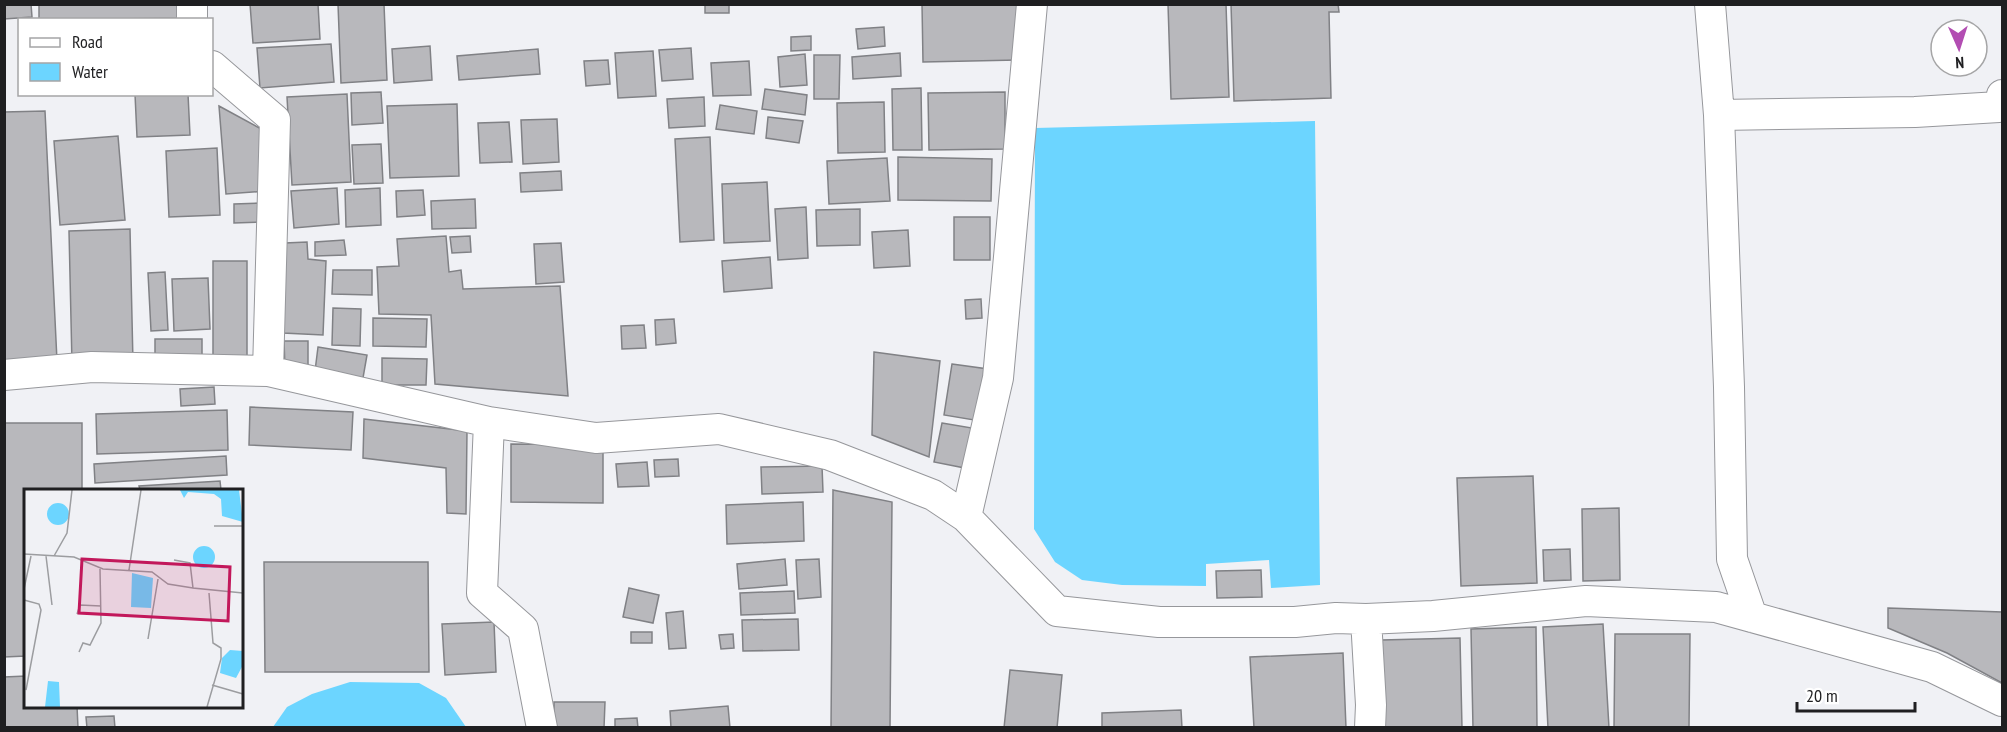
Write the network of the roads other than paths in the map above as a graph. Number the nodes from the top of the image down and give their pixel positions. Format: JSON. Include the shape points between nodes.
{"nodes":[{"id":1,"x":1032,"y":4,"type":"edge"},
{"id":2,"x":1710,"y":4,"type":"edge"},
{"id":3,"x":213,"y":67,"type":"edge"},
{"id":4,"x":2002,"y":95,"type":"edge"},
{"id":5,"x":1719,"y":115,"type":"junction"},
{"id":6,"x":268,"y":371,"type":"junction"},
{"id":7,"x":4,"y":375,"type":"edge"},
{"id":8,"x":489,"y":422,"type":"junction"},
{"id":9,"x":966,"y":517,"type":"junction"},
{"id":10,"x":1752,"y":617,"type":"junction"},
{"id":11,"x":1366,"y":619,"type":"junction"},
{"id":12,"x":2002,"y":701,"type":"edge"},
{"id":13,"x":542,"y":728,"type":"edge"},
{"id":14,"x":1370,"y":728,"type":"edge"}],
"edges":[{"from":1,"to":9,"type":"street","via":[[998,378]]},
{"from":2,"to":5,"type":"street"},
{"from":3,"to":6,"type":"street","via":[[275,120]]},
{"from":4,"to":5,"type":"street","via":[[1999,107]]},
{"from":5,"to":10,"type":"street","via":[[1732,560]]},
{"from":6,"to":7,"type":"street","via":[[92,367]]},
{"from":6,"to":8,"type":"street"},
{"from":8,"to":9,"type":"street","via":[[596,438],[719,429],[830,455],[933,495]]},
{"from":8,"to":13,"type":"street","via":[[482,593],[523,629]]},
{"from":9,"to":11,"type":"street","via":[[1057,610],[1159,622]]},
{"from":10,"to":11,"type":"street","via":[[1716,608],[1586,601]]},
{"from":10,"to":12,"type":"street","via":[[1932,667]]},
{"from":11,"to":14,"type":"street"}]}
